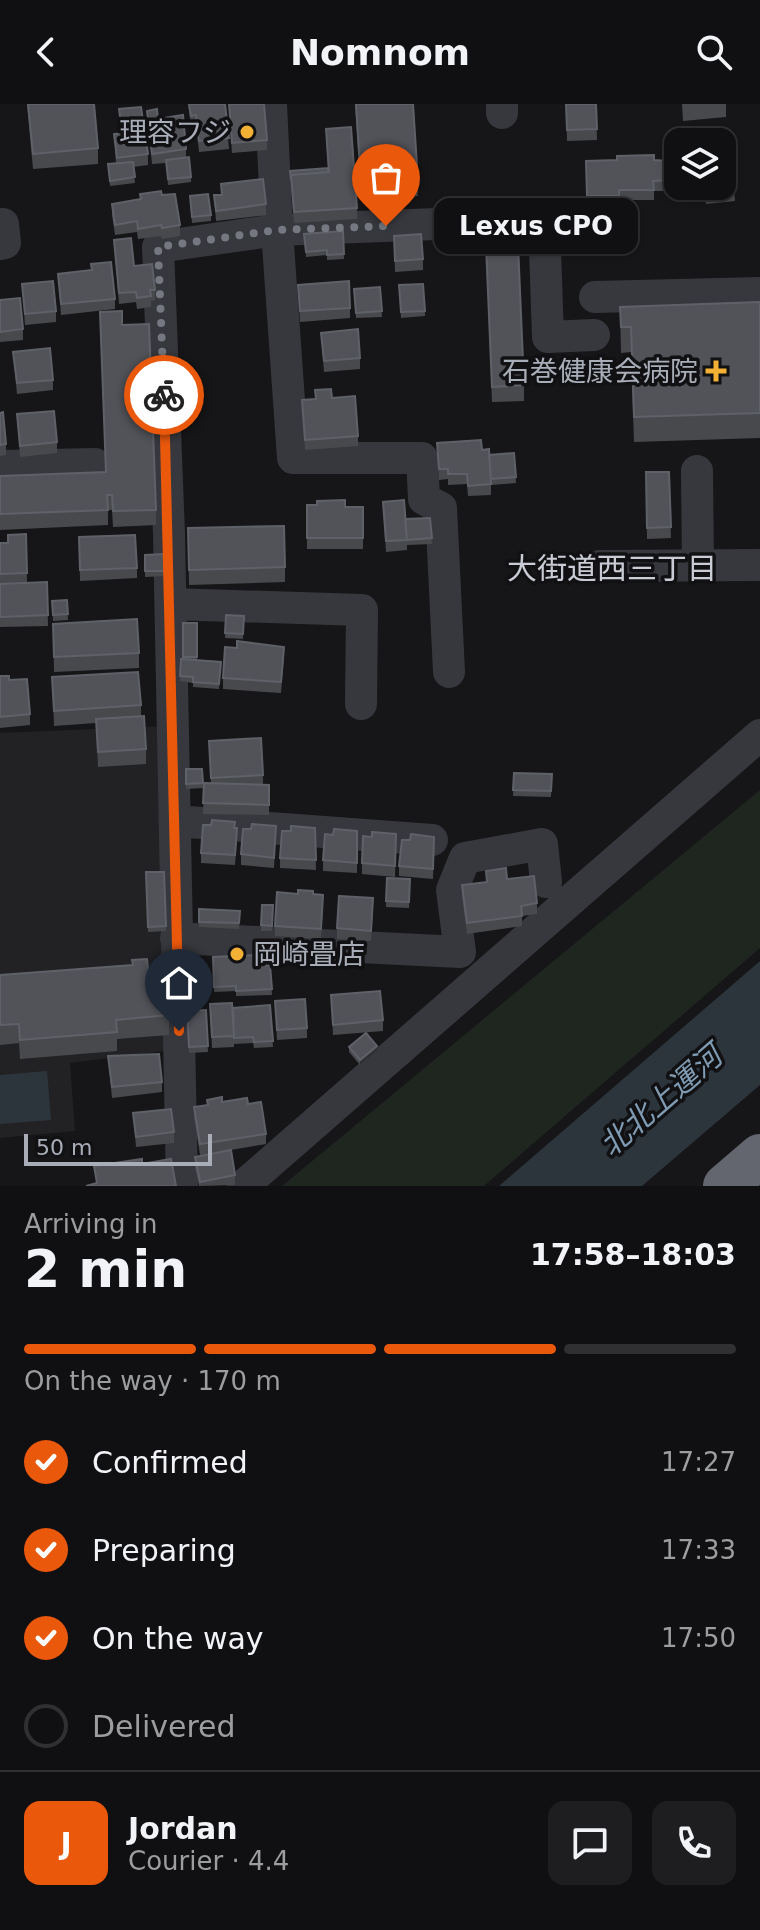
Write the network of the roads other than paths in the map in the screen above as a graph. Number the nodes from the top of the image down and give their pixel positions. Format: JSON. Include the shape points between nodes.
{"nodes":[{"id":1,"x":271,"y":104,"type":"edge"},
{"id":2,"x":277,"y":230,"type":"junction"},
{"id":3,"x":760,"y":293,"type":"edge"},
{"id":4,"x":595,"y":297,"type":"dead end"},
{"id":5,"x":594,"y":335,"type":"dead end"},
{"id":6,"x":95,"y":464,"type":"dead end"},
{"id":7,"x":0,"y":466,"type":"edge"},
{"id":8,"x":697,"y":471,"type":"dead end"},
{"id":9,"x":760,"y":565,"type":"edge"},
{"id":10,"x":600,"y":566,"type":"dead end"},
{"id":11,"x":698,"y":566,"type":"junction"},
{"id":12,"x":171,"y":604,"type":"junction"},
{"id":13,"x":449,"y":672,"type":"dead end"},
{"id":14,"x":361,"y":704,"type":"dead end"},
{"id":15,"x":760,"y":735,"type":"edge"},
{"id":16,"x":175,"y":821,"type":"junction"},
{"id":17,"x":432,"y":840,"type":"edge"},
{"id":18,"x":546,"y":882,"type":"dead end"},
{"id":19,"x":176,"y":938,"type":"junction"},
{"id":20,"x":760,"y":1156,"type":"edge"},
{"id":21,"x":182,"y":1186,"type":"edge"},
{"id":22,"x":243,"y":1186,"type":"edge"},
{"id":23,"x":725,"y":1186,"type":"edge"}],
"edges":[{"from":1,"to":2,"type":"street"},
{"from":2,"to":5,"type":"street","via":[[558,219],[548,337]]},
{"from":2,"to":12,"type":"street","via":[[158,247]]},
{"from":2,"to":13,"type":"street","via":[[293,458],[422,458],[424,499],[441,508]]},
{"from":3,"to":4,"type":"street"},
{"from":6,"to":7,"type":"street"},
{"from":8,"to":11,"type":"street"},
{"from":9,"to":11,"type":"street"},
{"from":10,"to":11,"type":"street"},
{"from":12,"to":14,"type":"street","via":[[362,610]]},
{"from":12,"to":16,"type":"street"},
{"from":15,"to":22,"type":"street"},
{"from":16,"to":17,"type":"street"},
{"from":16,"to":19,"type":"street"},
{"from":18,"to":19,"type":"street","via":[[542,844],[465,858],[452,890],[460,952]]},
{"from":19,"to":21,"type":"street"},
{"from":20,"to":23,"type":"highway"}]}
